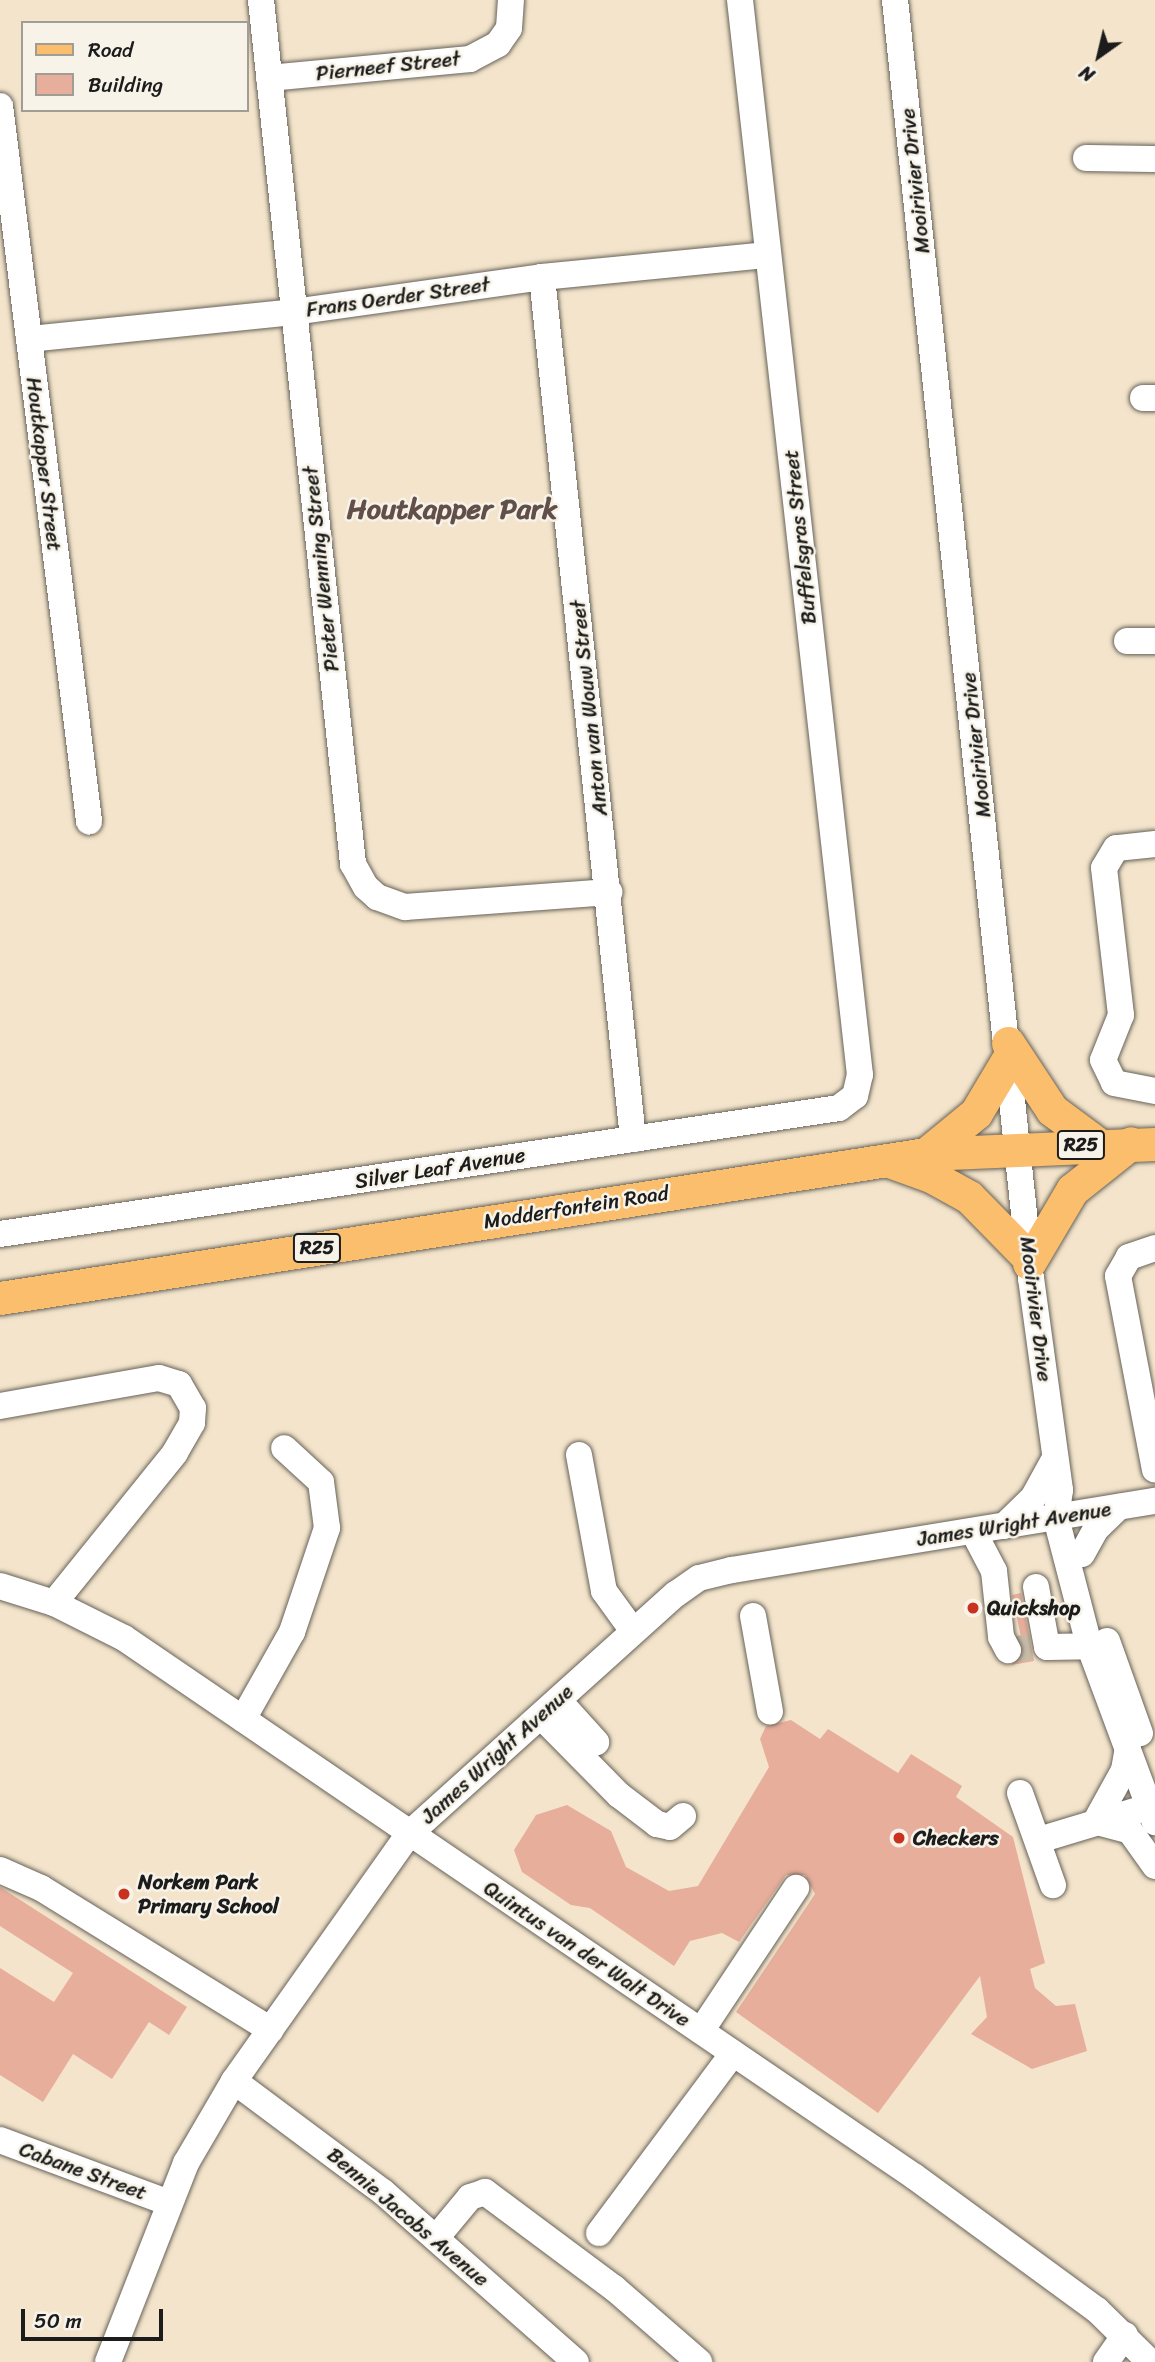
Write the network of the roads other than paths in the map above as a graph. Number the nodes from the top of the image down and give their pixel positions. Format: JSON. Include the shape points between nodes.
{"nodes":[{"id":1,"x":261,"y":0,"type":"edge"},
{"id":2,"x":511,"y":0,"type":"edge"},
{"id":3,"x":740,"y":0,"type":"edge"},
{"id":4,"x":895,"y":0,"type":"edge"},
{"id":5,"x":269,"y":78,"type":"junction"},
{"id":6,"x":0,"y":106,"type":"edge"},
{"id":7,"x":1086,"y":158,"type":"dead end"},
{"id":8,"x":1155,"y":159,"type":"edge"},
{"id":9,"x":768,"y":255,"type":"junction"},
{"id":10,"x":542,"y":277,"type":"junction"},
{"id":11,"x":293,"y":312,"type":"junction"},
{"id":12,"x":29,"y":339,"type":"junction"},
{"id":13,"x":1127,"y":641,"type":"dead end"},
{"id":14,"x":1155,"y":641,"type":"edge"},
{"id":15,"x":89,"y":821,"type":"dead end"},
{"id":16,"x":1155,"y":844,"type":"edge"},
{"id":17,"x":609,"y":892,"type":"junction"},
{"id":18,"x":1009,"y":1049,"type":"junction"},
{"id":19,"x":860,"y":1075,"type":"joint"},
{"id":20,"x":1155,"y":1091,"type":"edge"},
{"id":21,"x":633,"y":1139,"type":"junction"},
{"id":22,"x":1098,"y":1144,"type":"junction"},
{"id":23,"x":1143,"y":1144,"type":"edge"},
{"id":24,"x":1017,"y":1147,"type":"junction"},
{"id":25,"x":926,"y":1154,"type":"junction"},
{"id":26,"x":886,"y":1160,"type":"junction"},
{"id":27,"x":0,"y":1234,"type":"edge"},
{"id":28,"x":1155,"y":1248,"type":"edge"},
{"id":29,"x":1029,"y":1261,"type":"junction"},
{"id":30,"x":0,"y":1297,"type":"edge"},
{"id":31,"x":0,"y":1406,"type":"edge"},
{"id":32,"x":1150,"y":1408,"type":"edge"},
{"id":33,"x":284,"y":1448,"type":"dead end"},
{"id":34,"x":579,"y":1455,"type":"dead end"},
{"id":35,"x":1055,"y":1458,"type":"junction"},
{"id":36,"x":1155,"y":1470,"type":"edge"},
{"id":37,"x":1155,"y":1501,"type":"edge"},
{"id":38,"x":1119,"y":1507,"type":"junction"},
{"id":39,"x":1065,"y":1517,"type":"junction"},
{"id":40,"x":1011,"y":1525,"type":"junction"},
{"id":41,"x":973,"y":1531,"type":"junction"},
{"id":42,"x":1077,"y":1570,"type":"junction"},
{"id":43,"x":0,"y":1586,"type":"edge"},
{"id":44,"x":1035,"y":1587,"type":"junction"},
{"id":45,"x":997,"y":1593,"type":"junction"},
{"id":46,"x":54,"y":1602,"type":"junction"},
{"id":47,"x":753,"y":1616,"type":"dead end"},
{"id":48,"x":633,"y":1631,"type":"junction"},
{"id":49,"x":1099,"y":1646,"type":"junction"},
{"id":50,"x":1029,"y":1648,"type":"junction"},
{"id":51,"x":549,"y":1708,"type":"junction"},
{"id":52,"x":770,"y":1711,"type":"dead end"},
{"id":53,"x":243,"y":1719,"type":"junction"},
{"id":54,"x":1142,"y":1741,"type":"edge"},
{"id":55,"x":1155,"y":1773,"type":"edge"},
{"id":56,"x":1020,"y":1793,"type":"dead end"},
{"id":57,"x":1153,"y":1811,"type":"edge"},
{"id":58,"x":683,"y":1816,"type":"dead end"},
{"id":59,"x":1094,"y":1820,"type":"junction"},
{"id":60,"x":409,"y":1834,"type":"junction"},
{"id":61,"x":1039,"y":1840,"type":"junction"},
{"id":62,"x":1155,"y":1866,"type":"edge"},
{"id":63,"x":0,"y":1870,"type":"edge"},
{"id":64,"x":1053,"y":1885,"type":"dead end"},
{"id":65,"x":796,"y":1888,"type":"dead end"},
{"id":66,"x":271,"y":2030,"type":"junction"},
{"id":67,"x":701,"y":2031,"type":"junction"},
{"id":68,"x":733,"y":2053,"type":"junction"},
{"id":69,"x":234,"y":2081,"type":"junction"},
{"id":70,"x":0,"y":2140,"type":"edge"},
{"id":71,"x":167,"y":2202,"type":"junction"},
{"id":72,"x":599,"y":2233,"type":"dead end"},
{"id":73,"x":436,"y":2238,"type":"junction"},
{"id":74,"x":1125,"y":2335,"type":"junction"},
{"id":75,"x":108,"y":2362,"type":"edge"},
{"id":76,"x":576,"y":2362,"type":"edge"},
{"id":77,"x":699,"y":2362,"type":"edge"},
{"id":78,"x":1106,"y":2362,"type":"edge"},
{"id":79,"x":1150,"y":2362,"type":"edge"}],
"edges":[{"from":1,"to":5,"type":"street","name":"Pieter Wenning Street"},
{"from":2,"to":5,"type":"street","name":"Pierneef Street","via":[[509,28],[498,44],[470,59]]},
{"from":3,"to":9,"type":"street","name":"Buffelsgras Street"},
{"from":4,"to":18,"type":"street","name":"Mooirivier Drive"},
{"from":5,"to":11,"type":"street","name":"Pieter Wenning Street"},
{"from":6,"to":12,"type":"street","name":"Houtkapper Street"},
{"from":7,"to":8,"type":"street"},
{"from":9,"to":10,"type":"street","name":"Frans Oerder Street"},
{"from":9,"to":19,"type":"street","name":"Buffelsgras Street"},
{"from":10,"to":11,"type":"street","name":"Frans Oerder Street"},
{"from":10,"to":17,"type":"street","name":"Anton van Wouw Street"},
{"from":11,"to":12,"type":"street","name":"Frans Oerder Street"},
{"from":11,"to":17,"type":"street","name":"Pieter Wenning Street","via":[[351,850],[358,877],[377,897],[422,908]]},
{"from":12,"to":15,"type":"street","name":"Houtkapper Street"},
{"from":13,"to":14,"type":"street"},
{"from":16,"to":20,"type":"street","via":[[1116,848],[1107,860],[1104,877],[1121,1015],[1103,1060],[1114,1083]]},
{"from":17,"to":21,"type":"street","name":"Anton van Wouw Street"},
{"from":18,"to":22,"type":"main road","via":[[1052,1110]]},
{"from":18,"to":24,"type":"street","name":"Mooirivier Drive"},
{"from":18,"to":25,"type":"main road","via":[[976,1113]]},
{"from":19,"to":21,"type":"street","name":"Silver Leaf Avenue","via":[[855,1096],[839,1108]]},
{"from":21,"to":27,"type":"street","name":"Silver Leaf Avenue"},
{"from":22,"to":23,"type":"main road","name":"Modderfontein Road","number":"R25"},
{"from":22,"to":24,"type":"main road","name":"Modderfontein Road","number":"R25"},
{"from":23,"to":29,"type":"main road","via":[[1073,1190]]},
{"from":24,"to":25,"type":"main road","name":"Modderfontein Road","number":"R25"},
{"from":24,"to":29,"type":"street","name":"Mooirivier Drive"},
{"from":25,"to":26,"type":"main road","name":"Modderfontein Road","number":"R25"},
{"from":26,"to":29,"type":"main road","via":[[931,1176],[969,1197]]},
{"from":26,"to":30,"type":"main road","name":"Modderfontein Road","number":"R25"},
{"from":28,"to":32,"type":"street","via":[[1129,1257],[1118,1276]]},
{"from":29,"to":35,"type":"street","name":"Mooirivier Drive"},
{"from":31,"to":46,"type":"street","via":[[159,1378],[179,1384],[193,1408],[192,1423],[175,1452]]},
{"from":32,"to":36,"type":"street"},
{"from":33,"to":53,"type":"street","via":[[321,1482],[327,1528],[292,1632]]},
{"from":34,"to":48,"type":"street","via":[[604,1591]]},
{"from":35,"to":39,"type":"street","name":"Mooirivier Drive"},
{"from":35,"to":40,"type":"street","via":[[1033,1499]]},
{"from":37,"to":38,"type":"street","name":"James Wright Avenue"},
{"from":38,"to":39,"type":"street","name":"James Wright Avenue"},
{"from":38,"to":42,"type":"street","via":[[1096,1529]]},
{"from":39,"to":40,"type":"street","name":"James Wright Avenue"},
{"from":39,"to":42,"type":"street","name":"Mooirivier Drive"},
{"from":40,"to":41,"type":"street","name":"James Wright Avenue"},
{"from":40,"to":42,"type":"street","via":[[1051,1544]]},
{"from":41,"to":45,"type":"street","via":[[994,1571]]},
{"from":41,"to":48,"type":"street","name":"James Wright Avenue","via":[[699,1578]]},
{"from":42,"to":44,"type":"street"},
{"from":42,"to":49,"type":"street","name":"Mooirivier Drive"},
{"from":43,"to":46,"type":"street","name":"Quintus van der Walt Drive"},
{"from":44,"to":45,"type":"street"},
{"from":44,"to":50,"type":"street"},
{"from":45,"to":50,"type":"street","via":[[1001,1637]]},
{"from":46,"to":53,"type":"street","name":"Quintus van der Walt Drive","via":[[124,1638]]},
{"from":47,"to":52,"type":"street"},
{"from":48,"to":51,"type":"street","name":"James Wright Avenue"},
{"from":49,"to":50,"type":"street"},
{"from":49,"to":54,"type":"street","name":"Mooirivier Drive"},
{"from":51,"to":58,"type":"street","via":[[657,1824],[670,1827]]},
{"from":51,"to":60,"type":"street","name":"James Wright Avenue"},
{"from":53,"to":60,"type":"street","name":"Quintus van der Walt Drive"},
{"from":54,"to":55,"type":"street","name":"Mooirivier Drive"},
{"from":54,"to":57,"type":"street","name":"Mooirivier Drive"},
{"from":54,"to":59,"type":"street"},
{"from":56,"to":61,"type":"street"},
{"from":57,"to":59,"type":"street"},
{"from":59,"to":61,"type":"street"},
{"from":59,"to":62,"type":"street","via":[[1130,1831]]},
{"from":60,"to":66,"type":"street","name":"James Wright Avenue"},
{"from":60,"to":67,"type":"street","name":"Quintus van der Walt Drive"},
{"from":61,"to":64,"type":"street"},
{"from":63,"to":66,"type":"street","via":[[41,1888]]},
{"from":65,"to":67,"type":"street"},
{"from":66,"to":69,"type":"street","name":"James Wright Avenue"},
{"from":67,"to":68,"type":"street","name":"Quintus van der Walt Drive"},
{"from":68,"to":72,"type":"street"},
{"from":68,"to":74,"type":"street","name":"Quintus van der Walt Drive","via":[[1036,2263]]},
{"from":69,"to":71,"type":"street","name":"James Wright Avenue"},
{"from":69,"to":73,"type":"street","name":"Bennie Jacobs Avenue","via":[[383,2192]]},
{"from":70,"to":71,"type":"street","name":"Cabane Street"},
{"from":71,"to":75,"type":"street","name":"James Wright Avenue"},
{"from":73,"to":76,"type":"street","name":"Bennie Jacobs Avenue"},
{"from":73,"to":77,"type":"street","via":[[470,2197],[485,2192],[614,2288]]},
{"from":74,"to":78,"type":"street"},
{"from":74,"to":79,"type":"street","name":"Quintus van der Walt Drive"}]}
